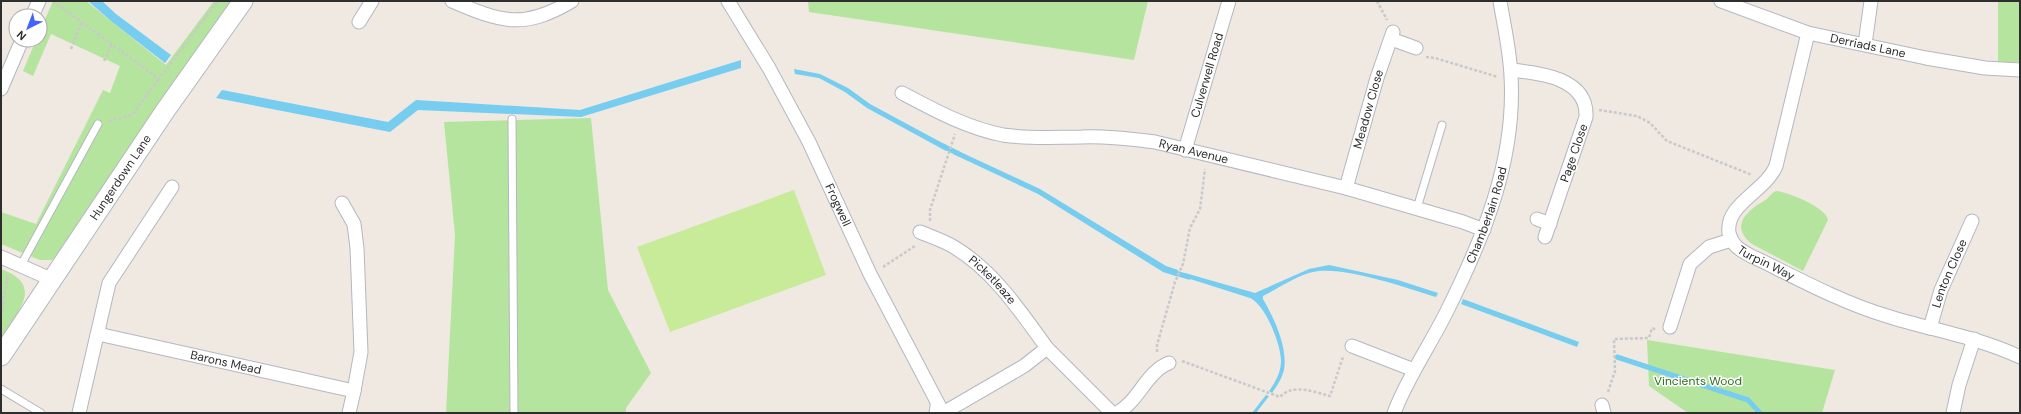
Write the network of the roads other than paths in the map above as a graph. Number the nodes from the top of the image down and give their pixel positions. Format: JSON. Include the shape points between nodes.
{"nodes":[{"id":1,"x":243,"y":1,"type":"edge"},
{"id":2,"x":372,"y":1,"type":"edge"},
{"id":3,"x":452,"y":1,"type":"edge"},
{"id":4,"x":572,"y":1,"type":"edge"},
{"id":5,"x":728,"y":1,"type":"edge"},
{"id":6,"x":1229,"y":1,"type":"edge"},
{"id":7,"x":1500,"y":1,"type":"edge"},
{"id":8,"x":1721,"y":1,"type":"edge"},
{"id":9,"x":1871,"y":1,"type":"edge"},
{"id":10,"x":359,"y":22,"type":"dead end"},
{"id":11,"x":1808,"y":33,"type":"junction"},
{"id":12,"x":1865,"y":44,"type":"junction"},
{"id":13,"x":19,"y":48,"type":"edge"},
{"id":14,"x":1419,"y":52,"type":"road end"},
{"id":15,"x":2020,"y":70,"type":"edge"},
{"id":16,"x":1511,"y":76,"type":"junction"},
{"id":17,"x":1,"y":89,"type":"edge"},
{"id":18,"x":902,"y":93,"type":"dead end"},
{"id":19,"x":512,"y":119,"type":"dead end"},
{"id":20,"x":98,"y":124,"type":"road end"},
{"id":21,"x":1442,"y":124,"type":"dead end"},
{"id":22,"x":1185,"y":150,"type":"junction"},
{"id":23,"x":172,"y":187,"type":"dead end"},
{"id":24,"x":1346,"y":188,"type":"junction"},
{"id":25,"x":341,"y":203,"type":"dead end"},
{"id":26,"x":1417,"y":208,"type":"junction"},
{"id":27,"x":1537,"y":219,"type":"dead end"},
{"id":28,"x":1972,"y":221,"type":"dead end"},
{"id":29,"x":1550,"y":224,"type":"junction"},
{"id":30,"x":1484,"y":230,"type":"junction"},
{"id":31,"x":925,"y":234,"type":"road end"},
{"id":32,"x":1545,"y":237,"type":"dead end"},
{"id":33,"x":1731,"y":240,"type":"junction"},
{"id":34,"x":11,"y":261,"type":"edge"},
{"id":35,"x":53,"y":280,"type":"junction"},
{"id":36,"x":1670,"y":326,"type":"road end"},
{"id":37,"x":1930,"y":328,"type":"junction"},
{"id":38,"x":98,"y":334,"type":"junction"},
{"id":39,"x":1974,"y":339,"type":"junction"},
{"id":40,"x":1352,"y":346,"type":"road end"},
{"id":41,"x":1047,"y":348,"type":"junction"},
{"id":42,"x":1,"y":356,"type":"edge"},
{"id":43,"x":2020,"y":357,"type":"edge"},
{"id":44,"x":1164,"y":366,"type":"road end"},
{"id":45,"x":1414,"y":370,"type":"junction"},
{"id":46,"x":1,"y":389,"type":"edge"},
{"id":47,"x":354,"y":391,"type":"junction"},
{"id":48,"x":935,"y":398,"type":"junction"},
{"id":49,"x":41,"y":413,"type":"edge"},
{"id":50,"x":79,"y":413,"type":"edge"},
{"id":51,"x":349,"y":413,"type":"edge"},
{"id":52,"x":514,"y":413,"type":"edge"},
{"id":53,"x":933,"y":413,"type":"edge"},
{"id":54,"x":943,"y":413,"type":"edge"},
{"id":55,"x":1112,"y":413,"type":"edge"},
{"id":56,"x":1116,"y":413,"type":"edge"},
{"id":57,"x":1394,"y":413,"type":"edge"},
{"id":58,"x":1953,"y":413,"type":"edge"}],
"edges":[{"from":1,"to":35,"type":"main road","name":"Hungerdown Lane","via":[[165,111]]},
{"from":2,"to":10,"type":"street"},
{"from":3,"to":4,"type":"street","via":[[496,18],[514,21],[540,17]]},
{"from":5,"to":48,"type":"street","name":"Frogwell","via":[[809,142],[870,274]]},
{"from":6,"to":22,"type":"street","name":"Culverwell Road"},
{"from":7,"to":16,"type":"street","name":"Chamberlain Road"},
{"from":8,"to":11,"type":"street","name":"Derriads Lane"},
{"from":9,"to":12,"type":"street"},
{"from":11,"to":12,"type":"street","name":"Derriads Lane"},
{"from":11,"to":33,"type":"street","name":"Turpin Way","via":[[1776,166],[1768,181],[1736,209],[1729,225]]},
{"from":12,"to":15,"type":"street","name":"Derriads Lane","via":[[1926,58],[1986,68]]},
{"from":13,"to":17,"type":"street"},
{"from":14,"to":24,"type":"street","name":"Meadow Close","via":[[1392,35]]},
{"from":16,"to":29,"type":"street","name":"Page Close","via":[[1537,73],[1560,80],[1580,94],[1587,108]]},
{"from":16,"to":30,"type":"street","name":"Chamberlain Road","via":[[1509,131],[1496,197]]},
{"from":18,"to":22,"type":"street","name":"Ryan Avenue","via":[[941,114],[1003,135],[1123,138],[1155,142]]},
{"from":19,"to":52,"type":"lane"},
{"from":20,"to":34,"type":"lane"},
{"from":21,"to":26,"type":"lane"},
{"from":22,"to":24,"type":"street","name":"Ryan Avenue"},
{"from":23,"to":38,"type":"street","via":[[111,278]]},
{"from":24,"to":26,"type":"street","name":"Ryan Avenue"},
{"from":25,"to":47,"type":"street","via":[[354,224],[357,248],[361,352]]},
{"from":26,"to":30,"type":"street","name":"Ryan Avenue"},
{"from":27,"to":29,"type":"street"},
{"from":28,"to":37,"type":"street","name":"Lenton Close","via":[[1941,290]]},
{"from":29,"to":32,"type":"street","name":"Page Close"},
{"from":30,"to":45,"type":"street","name":"Chamberlain Road","via":[[1446,313]]},
{"from":31,"to":41,"type":"street","name":"Picketleaze","via":[[954,247],[983,268]]},
{"from":33,"to":36,"type":"street","via":[[1709,247],[1690,264]]},
{"from":33,"to":37,"type":"street","name":"Turpin Way","via":[[1749,254],[1842,299],[1887,316]]},
{"from":34,"to":35,"type":"street"},
{"from":35,"to":42,"type":"main road","name":"Hungerdown Lane"},
{"from":37,"to":39,"type":"street","name":"Turpin Way"},
{"from":38,"to":47,"type":"street","name":"Barons Mead"},
{"from":38,"to":50,"type":"street"},
{"from":39,"to":43,"type":"street","name":"Turpin Way"},
{"from":39,"to":58,"type":"street"},
{"from":40,"to":45,"type":"street","via":[[1368,358]]},
{"from":41,"to":54,"type":"street","via":[[1024,366]]},
{"from":41,"to":55,"type":"street","name":"Picketleaze"},
{"from":44,"to":56,"type":"street","via":[[1130,403]]},
{"from":45,"to":57,"type":"street","name":"Chamberlain Road"},
{"from":46,"to":49,"type":"lane"},
{"from":47,"to":51,"type":"street"},
{"from":48,"to":53,"type":"lane"},
{"from":48,"to":54,"type":"street","name":"Frogwell"}]}
